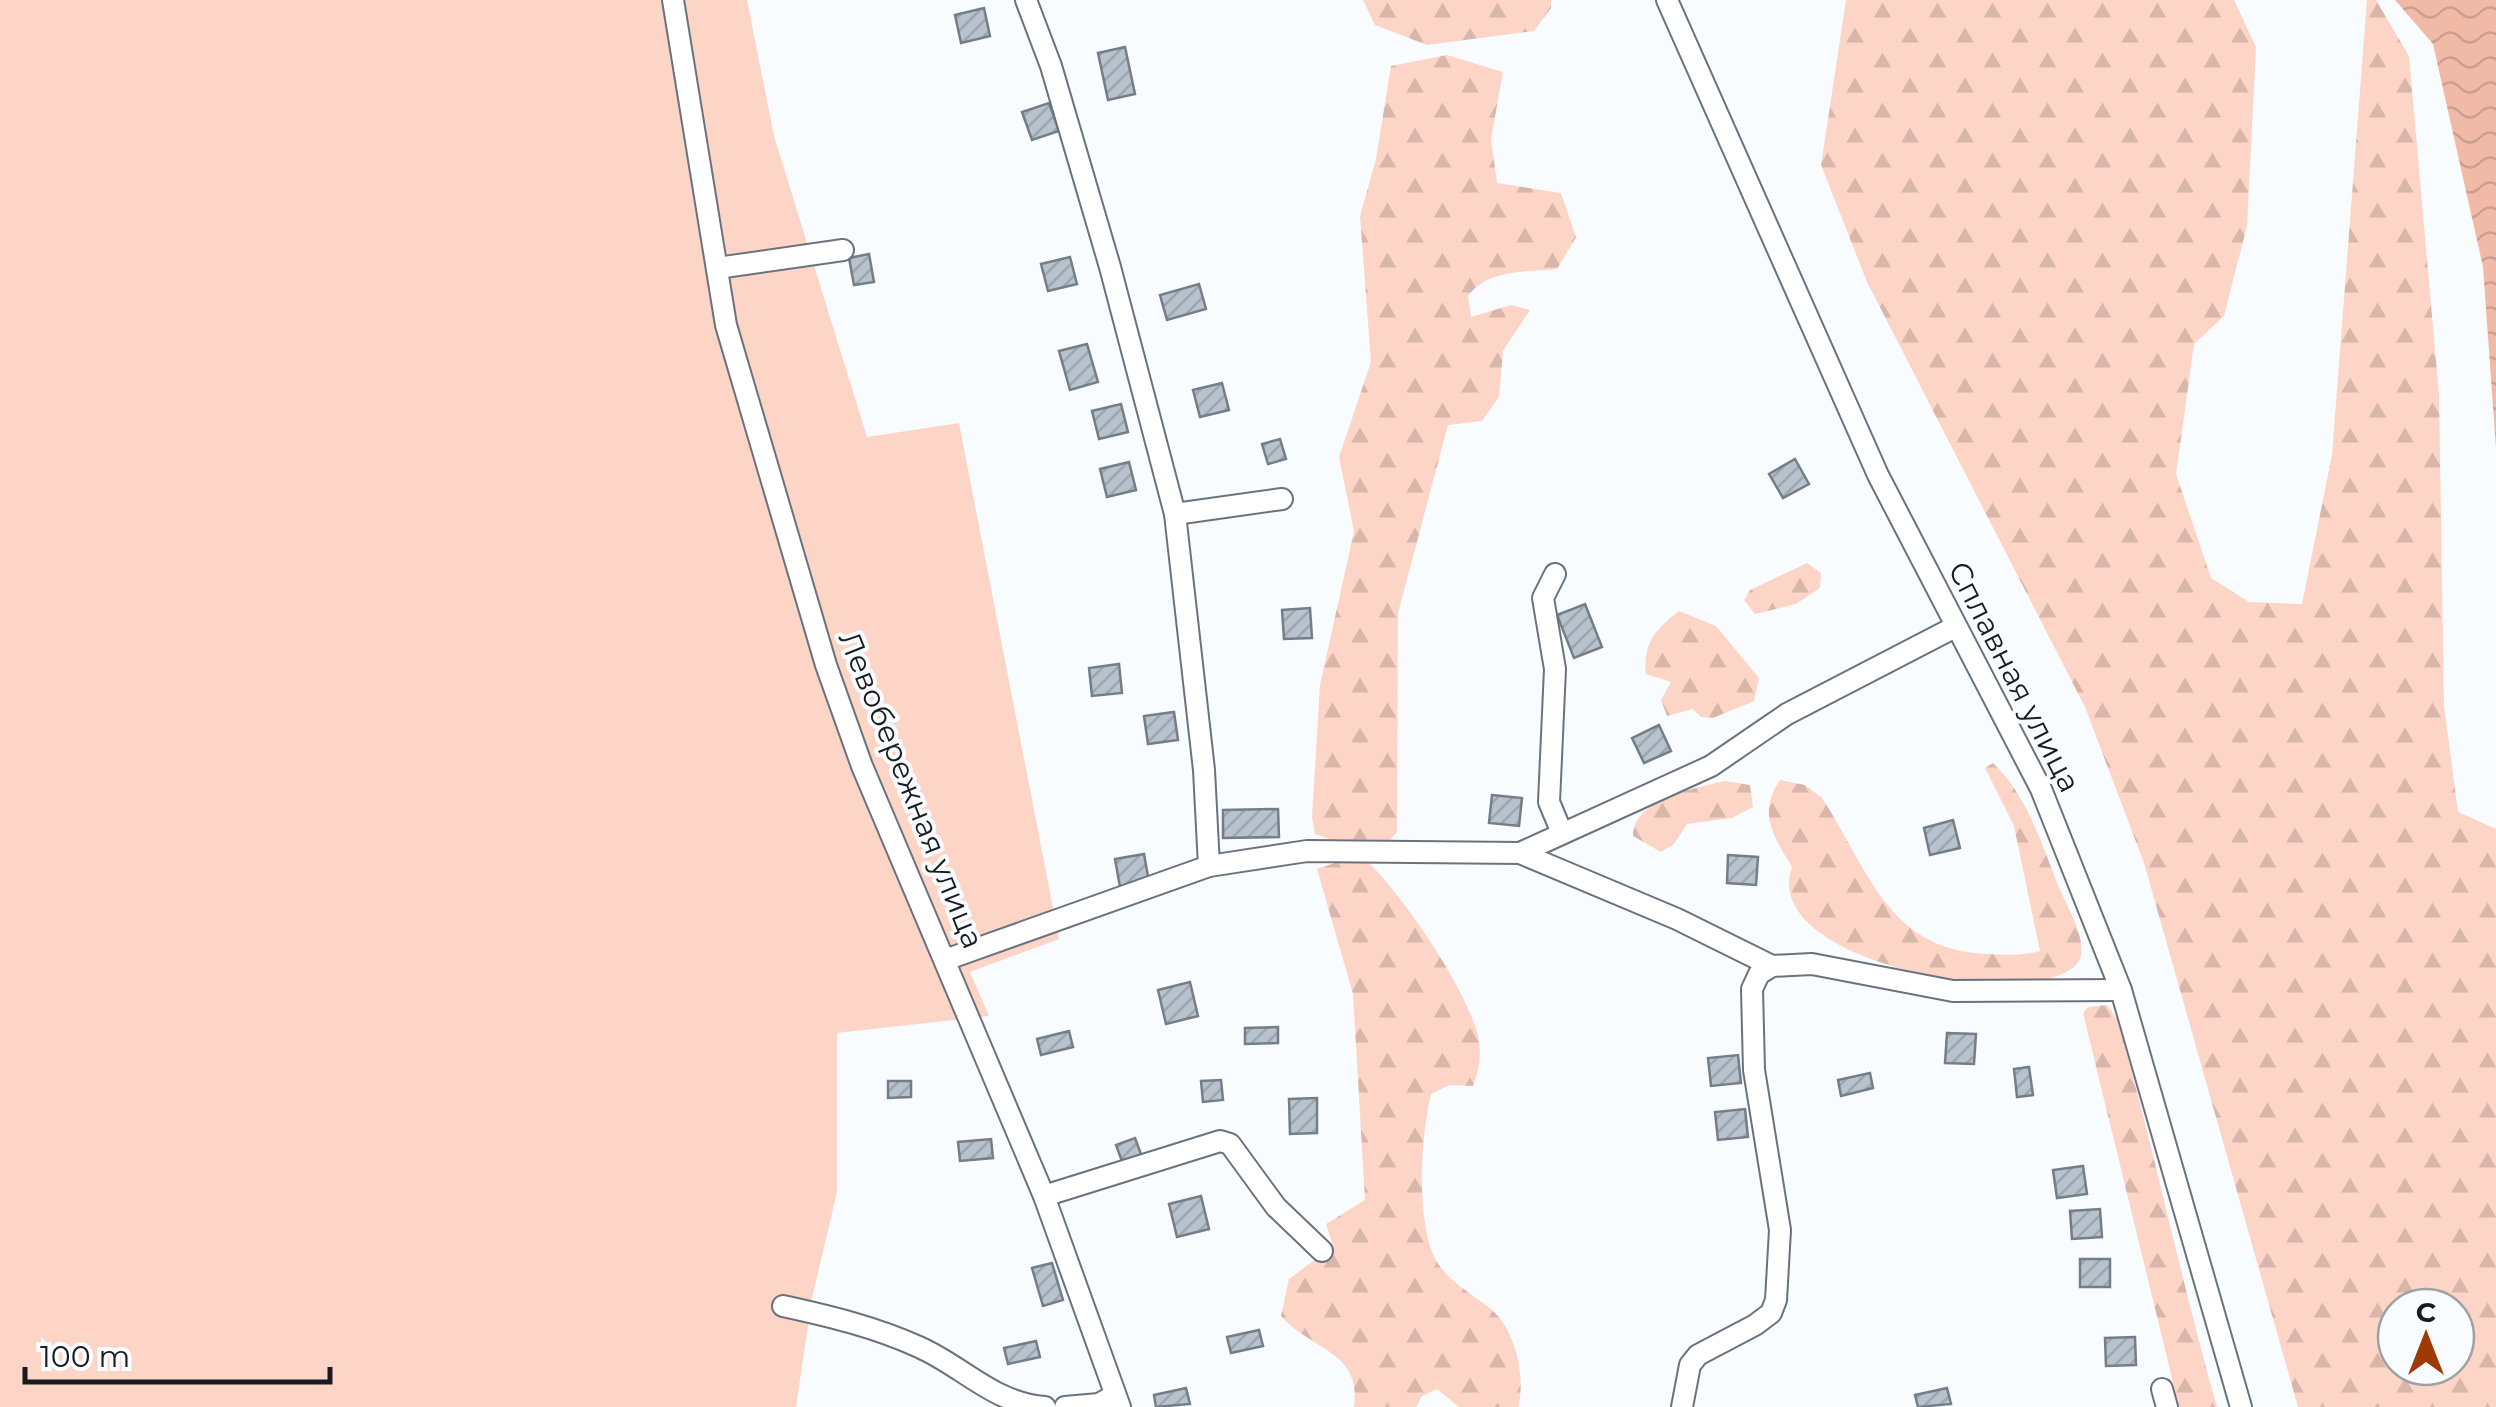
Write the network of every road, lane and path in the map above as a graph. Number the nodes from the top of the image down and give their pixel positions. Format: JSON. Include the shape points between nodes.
{"nodes":[{"id":1,"x":674,"y":0,"type":"edge"},
{"id":2,"x":1026,"y":0,"type":"edge"},
{"id":3,"x":1667,"y":0,"type":"edge"},
{"id":4,"x":843,"y":250,"type":"dead end"},
{"id":5,"x":717,"y":268,"type":"junction"},
{"id":6,"x":1282,"y":499,"type":"dead end"},
{"id":7,"x":1175,"y":514,"type":"junction"},
{"id":8,"x":1555,"y":574,"type":"dead end"},
{"id":9,"x":1955,"y":627,"type":"junction"},
{"id":10,"x":1562,"y":833,"type":"junction"},
{"id":11,"x":1520,"y":853,"type":"junction"},
{"id":12,"x":1210,"y":866,"type":"junction"},
{"id":13,"x":945,"y":960,"type":"junction"},
{"id":14,"x":1772,"y":966,"type":"junction"},
{"id":15,"x":2122,"y":990,"type":"junction"},
{"id":16,"x":1044,"y":1196,"type":"junction"},
{"id":17,"x":1322,"y":1252,"type":"dead end"},
{"id":18,"x":783,"y":1306,"type":"dead end"},
{"id":19,"x":1117,"y":1401,"type":"edge"},
{"id":20,"x":1045,"y":1407,"type":"edge"},
{"id":21,"x":1065,"y":1407,"type":"edge"},
{"id":22,"x":1682,"y":1407,"type":"edge"},
{"id":23,"x":2241,"y":1407,"type":"edge"}],
"edges":[{"from":1,"to":5,"type":"street","name":"Левобережная улица"},
{"from":2,"to":7,"type":"street","via":[[1105,249]]},
{"from":3,"to":9,"type":"street","name":"Сплавная улица","via":[[1878,475]]},
{"from":4,"to":5,"type":"street"},
{"from":5,"to":13,"type":"street","name":"Левобережная улица","via":[[726,325],[826,666]]},
{"from":6,"to":7,"type":"street"},
{"from":7,"to":12,"type":"street"},
{"from":8,"to":10,"type":"street","via":[[1543,598],[1555,669],[1549,802]]},
{"from":9,"to":10,"type":"street","via":[[1787,714],[1711,766]]},
{"from":9,"to":15,"type":"street","name":"Сплавная улица","via":[[2042,789]]},
{"from":10,"to":11,"type":"street"},
{"from":11,"to":12,"type":"street","via":[[1306,851]]},
{"from":11,"to":14,"type":"street"},
{"from":12,"to":13,"type":"street"},
{"from":13,"to":16,"type":"street","name":"Левобережная улица"},
{"from":14,"to":15,"type":"street","via":[[1812,964],[1952,991]]},
{"from":14,"to":22,"type":"street","via":[[1758,974],[1752,989],[1754,1070],[1780,1230],[1776,1300],[1772,1313],[1755,1326],[1698,1355]]},
{"from":15,"to":23,"type":"street","name":"Сплавная улица"},
{"from":16,"to":17,"type":"street","via":[[1220,1141],[1230,1144],[1276,1207]]},
{"from":16,"to":19,"type":"street","name":"Левобережная улица"},
{"from":18,"to":20,"type":"street","via":[[852,1321],[922,1348],[1019,1405]]},
{"from":19,"to":21,"type":"street"}]}
